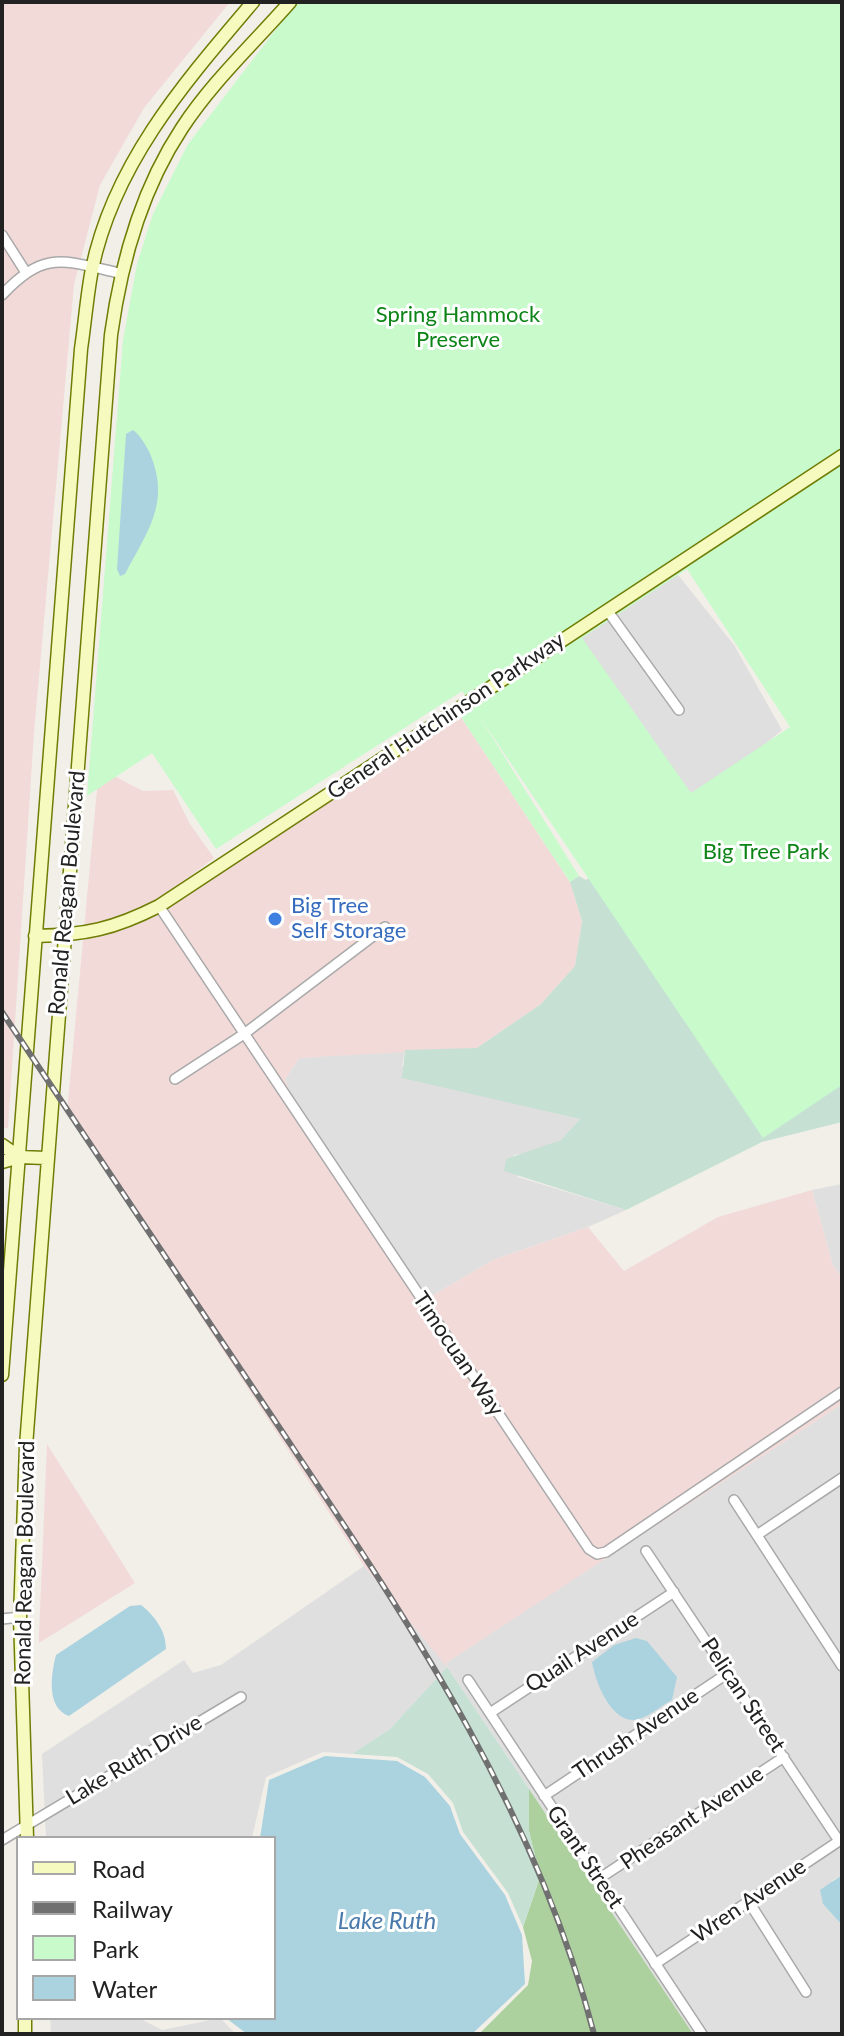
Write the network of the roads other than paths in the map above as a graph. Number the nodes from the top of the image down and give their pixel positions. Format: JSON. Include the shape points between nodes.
{"nodes":[{"id":1,"x":253,"y":2,"type":"edge"},
{"id":2,"x":290,"y":2,"type":"edge"},
{"id":3,"x":2,"y":235,"type":"edge"},
{"id":4,"x":93,"y":267,"type":"junction"},
{"id":5,"x":25,"y":271,"type":"junction"},
{"id":6,"x":119,"y":273,"type":"junction"},
{"id":7,"x":2,"y":295,"type":"edge"},
{"id":8,"x":842,"y":456,"type":"edge"},
{"id":9,"x":607,"y":610,"type":"junction"},
{"id":10,"x":679,"y":710,"type":"dead end"},
{"id":11,"x":159,"y":906,"type":"junction"},
{"id":12,"x":385,"y":927,"type":"dead end"},
{"id":13,"x":63,"y":935,"type":"junction"},
{"id":14,"x":35,"y":936,"type":"junction"},
{"id":15,"x":244,"y":1034,"type":"junction"},
{"id":16,"x":175,"y":1079,"type":"dead end"},
{"id":17,"x":2,"y":1145,"type":"edge"},
{"id":18,"x":19,"y":1157,"type":"junction"},
{"id":19,"x":46,"y":1158,"type":"junction"},
{"id":20,"x":2,"y":1162,"type":"edge"},
{"id":21,"x":3,"y":1337,"type":"edge"},
{"id":22,"x":2,"y":1375,"type":"edge"},
{"id":23,"x":842,"y":1392,"type":"edge"},
{"id":24,"x":841,"y":1481,"type":"edge"},
{"id":25,"x":734,"y":1500,"type":"dead end"},
{"id":26,"x":757,"y":1535,"type":"junction"},
{"id":27,"x":646,"y":1551,"type":"dead end"},
{"id":28,"x":674,"y":1592,"type":"junction"},
{"id":29,"x":20,"y":1617,"type":"junction"},
{"id":30,"x":2,"y":1619,"type":"edge"},
{"id":31,"x":842,"y":1666,"type":"edge"},
{"id":32,"x":728,"y":1673,"type":"junction"},
{"id":33,"x":468,"y":1680,"type":"dead end"},
{"id":34,"x":241,"y":1697,"type":"dead end"},
{"id":35,"x":490,"y":1713,"type":"junction"},
{"id":36,"x":784,"y":1757,"type":"junction"},
{"id":37,"x":544,"y":1796,"type":"junction"},
{"id":38,"x":26,"y":1823,"type":"junction"},
{"id":39,"x":27,"y":1836,"type":"edge"},
{"id":40,"x":2,"y":1840,"type":"edge"},
{"id":41,"x":840,"y":1840,"type":"edge"},
{"id":42,"x":600,"y":1878,"type":"junction"},
{"id":43,"x":749,"y":1902,"type":"junction"},
{"id":44,"x":655,"y":1964,"type":"junction"},
{"id":45,"x":806,"y":1992,"type":"dead end"},
{"id":46,"x":702,"y":2034,"type":"edge"}],
"edges":[{"from":1,"to":4,"type":"main road","name":"Ronald Reagan Boulevard","via":[[145,140],[116,195]]},
{"from":2,"to":6,"type":"main road","name":"Ronald Reagan Boulevard","via":[[182,127],[145,199]]},
{"from":3,"to":5,"type":"street"},
{"from":4,"to":5,"type":"street","via":[[56,262]]},
{"from":4,"to":6,"type":"street"},
{"from":4,"to":14,"type":"main road","name":"Ronald Reagan Boulevard","via":[[81,349]]},
{"from":5,"to":7,"type":"street"},
{"from":6,"to":13,"type":"main road","name":"Ronald Reagan Boulevard"},
{"from":8,"to":9,"type":"main road","name":"General Hutchinson Parkway"},
{"from":9,"to":10,"type":"street"},
{"from":9,"to":11,"type":"main road","name":"General Hutchinson Parkway"},
{"from":11,"to":13,"type":"main road","name":"General Hutchinson Parkway","via":[[121,923]]},
{"from":11,"to":15,"type":"street","name":"Timocuan Way"},
{"from":12,"to":15,"type":"street"},
{"from":13,"to":14,"type":"main road","name":"General Hutchinson Parkway"},
{"from":13,"to":19,"type":"main road","name":"Ronald Reagan Boulevard"},
{"from":14,"to":18,"type":"main road","name":"Ronald Reagan Boulevard"},
{"from":15,"to":16,"type":"street"},
{"from":15,"to":23,"type":"street","name":"Timocuan Way","via":[[597,1554]]},
{"from":17,"to":18,"type":"main road"},
{"from":18,"to":19,"type":"main road"},
{"from":18,"to":20,"type":"main road"},
{"from":18,"to":21,"type":"main road","name":"Ronald Reagan Boulevard"},
{"from":19,"to":29,"type":"main road","name":"Ronald Reagan Boulevard"},
{"from":21,"to":22,"type":"main road","name":"Ronald Reagan Boulevard"},
{"from":24,"to":26,"type":"street"},
{"from":25,"to":26,"type":"street"},
{"from":26,"to":31,"type":"street"},
{"from":27,"to":28,"type":"street","name":"Pelican Street"},
{"from":28,"to":32,"type":"street","name":"Pelican Street"},
{"from":28,"to":35,"type":"street","name":"Quail Avenue"},
{"from":29,"to":30,"type":"street"},
{"from":29,"to":38,"type":"main road","name":"Ronald Reagan Boulevard"},
{"from":32,"to":36,"type":"street","name":"Pelican Street"},
{"from":32,"to":37,"type":"street","name":"Thrush Avenue"},
{"from":33,"to":35,"type":"street","name":"Grant Street"},
{"from":34,"to":38,"type":"street","name":"Lake Ruth Drive"},
{"from":35,"to":37,"type":"street","name":"Grant Street"},
{"from":36,"to":41,"type":"street","name":"Pelican Street"},
{"from":36,"to":42,"type":"street","name":"Pheasant Avenue"},
{"from":37,"to":42,"type":"street","name":"Grant Street"},
{"from":38,"to":39,"type":"main road","name":"Ronald Reagan Boulevard"},
{"from":38,"to":40,"type":"street","name":"Lake Ruth Drive"},
{"from":41,"to":43,"type":"street","name":"Wren Avenue"},
{"from":42,"to":44,"type":"street","name":"Grant Street"},
{"from":43,"to":44,"type":"street","name":"Wren Avenue"},
{"from":43,"to":45,"type":"street"},
{"from":44,"to":46,"type":"street","name":"Grant Street"}]}
